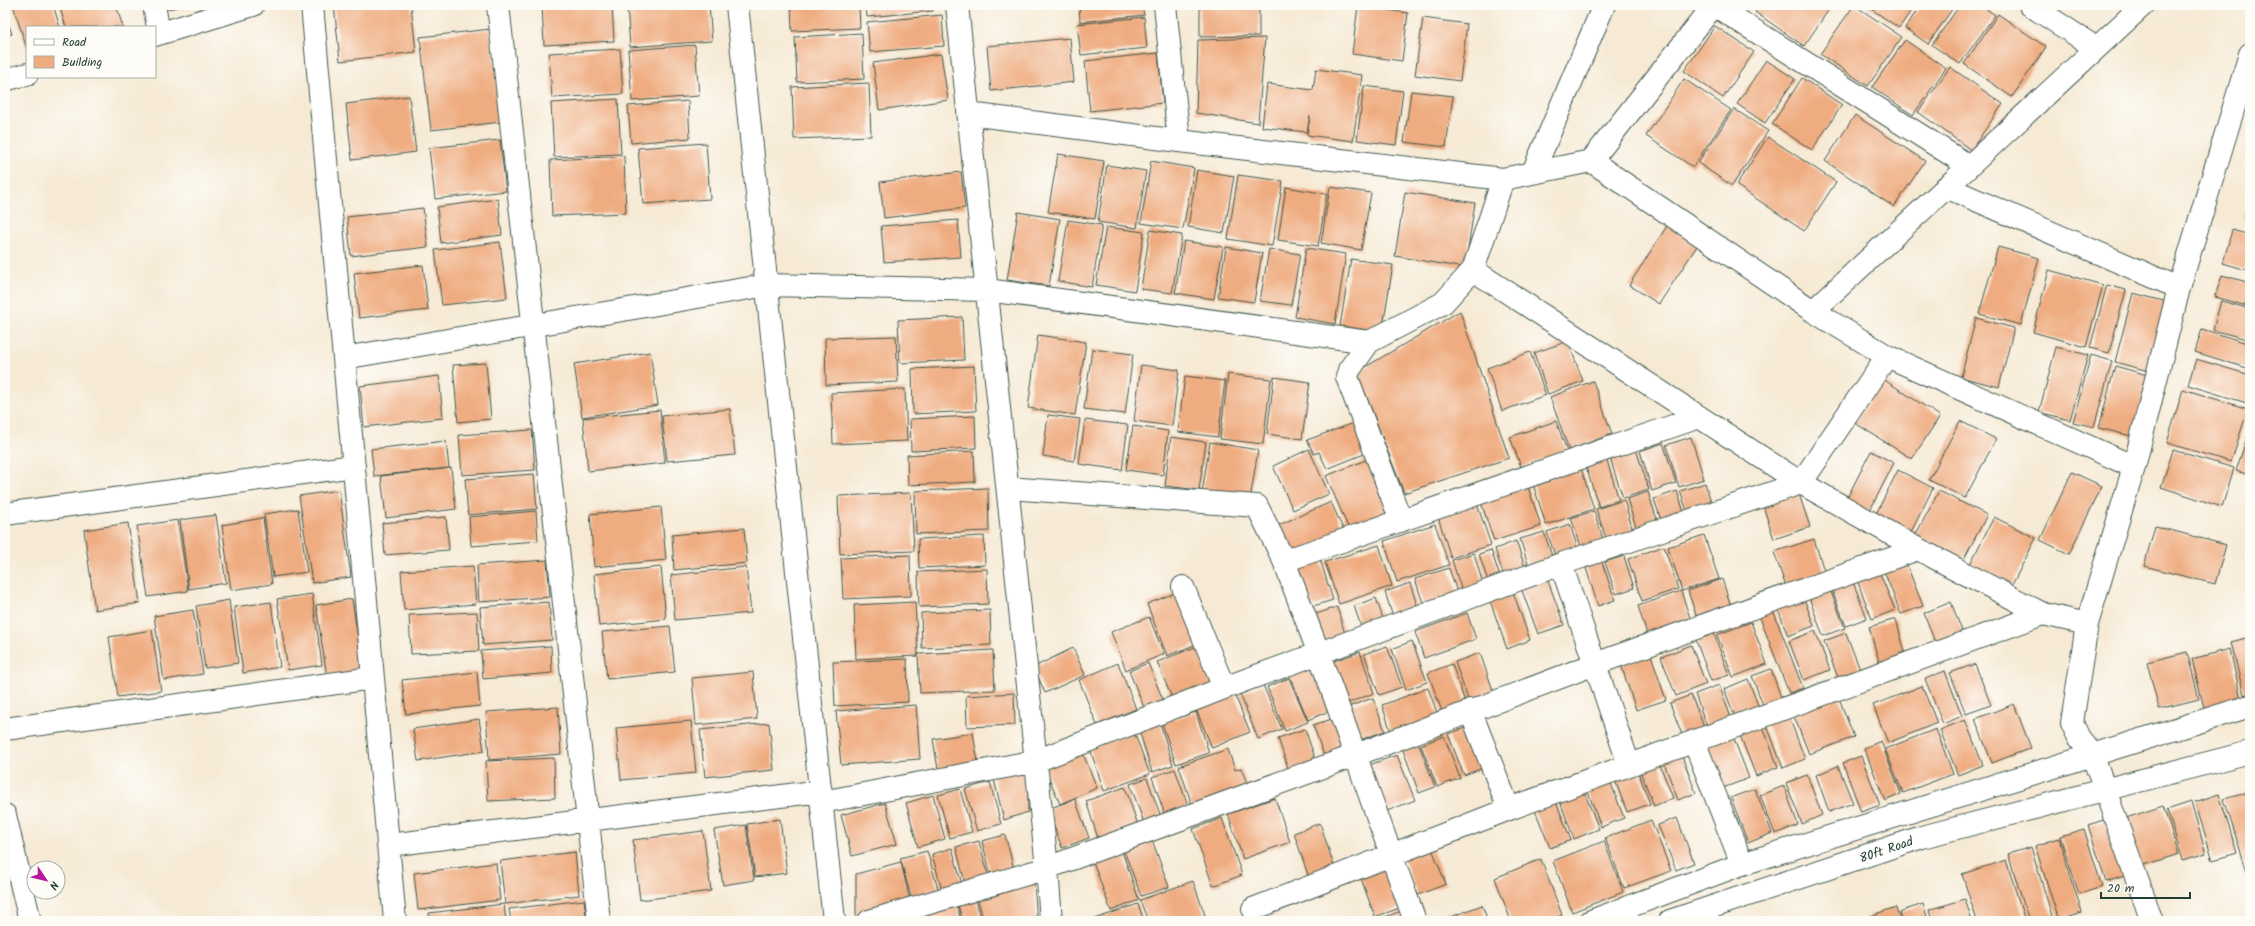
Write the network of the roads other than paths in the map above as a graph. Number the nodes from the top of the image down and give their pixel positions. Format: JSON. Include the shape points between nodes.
{"nodes":[{"id":1,"x":154,"y":5,"type":"edge"},
{"id":2,"x":253,"y":5,"type":"edge"},
{"id":3,"x":312,"y":5,"type":"edge"},
{"id":4,"x":498,"y":5,"type":"edge"},
{"id":5,"x":737,"y":5,"type":"edge"},
{"id":6,"x":957,"y":5,"type":"edge"},
{"id":7,"x":1165,"y":5,"type":"edge"},
{"id":8,"x":1604,"y":5,"type":"edge"},
{"id":9,"x":1714,"y":5,"type":"edge"},
{"id":10,"x":2030,"y":5,"type":"edge"},
{"id":11,"x":2142,"y":5,"type":"edge"},
{"id":12,"x":157,"y":34,"type":"edge"},
{"id":13,"x":2096,"y":48,"type":"junction"},
{"id":14,"x":2250,"y":54,"type":"edge"},
{"id":15,"x":26,"y":74,"type":"edge"},
{"id":16,"x":5,"y":80,"type":"edge"},
{"id":17,"x":969,"y":114,"type":"junction"},
{"id":18,"x":1179,"y":141,"type":"junction"},
{"id":19,"x":1591,"y":161,"type":"junction"},
{"id":20,"x":1969,"y":166,"type":"junction"},
{"id":21,"x":1533,"y":172,"type":"junction"},
{"id":22,"x":1503,"y":179,"type":"junction"},
{"id":23,"x":1946,"y":187,"type":"junction"},
{"id":24,"x":1473,"y":270,"type":"junction"},
{"id":25,"x":767,"y":285,"type":"junction"},
{"id":26,"x":2179,"y":288,"type":"junction"},
{"id":27,"x":987,"y":290,"type":"junction"},
{"id":28,"x":1813,"y":311,"type":"junction"},
{"id":29,"x":534,"y":325,"type":"junction"},
{"id":30,"x":1369,"y":342,"type":"junction"},
{"id":31,"x":1887,"y":356,"type":"junction"},
{"id":32,"x":344,"y":358,"type":"junction"},
{"id":33,"x":1699,"y":417,"type":"junction"},
{"id":34,"x":354,"y":466,"type":"junction"},
{"id":35,"x":2134,"y":467,"type":"junction"},
{"id":36,"x":1801,"y":483,"type":"junction"},
{"id":37,"x":1008,"y":488,"type":"junction"},
{"id":38,"x":5,"y":514,"type":"edge"},
{"id":39,"x":1401,"y":521,"type":"junction"},
{"id":40,"x":1918,"y":549,"type":"junction"},
{"id":41,"x":1284,"y":560,"type":"junction"},
{"id":42,"x":1562,"y":564,"type":"junction"},
{"id":43,"x":1183,"y":587,"type":"dead end"},
{"id":44,"x":2043,"y":614,"type":"junction"},
{"id":45,"x":2087,"y":624,"type":"junction"},
{"id":46,"x":1319,"y":654,"type":"junction"},
{"id":47,"x":1595,"y":664,"type":"junction"},
{"id":48,"x":373,"y":678,"type":"junction"},
{"id":49,"x":1224,"y":688,"type":"junction"},
{"id":50,"x":2250,"y":706,"type":"edge"},
{"id":51,"x":1470,"y":710,"type":"junction"},
{"id":52,"x":5,"y":729,"type":"edge"},
{"id":53,"x":1694,"y":741,"type":"junction"},
{"id":54,"x":2250,"y":752,"type":"edge"},
{"id":55,"x":2092,"y":754,"type":"junction"},
{"id":56,"x":1356,"y":755,"type":"junction"},
{"id":57,"x":1036,"y":761,"type":"junction"},
{"id":58,"x":1629,"y":765,"type":"junction"},
{"id":59,"x":2105,"y":790,"type":"junction"},
{"id":60,"x":821,"y":797,"type":"junction"},
{"id":61,"x":1509,"y":809,"type":"junction"},
{"id":62,"x":5,"y":815,"type":"edge"},
{"id":63,"x":588,"y":820,"type":"junction"},
{"id":64,"x":389,"y":845,"type":"junction"},
{"id":65,"x":1392,"y":855,"type":"junction"},
{"id":66,"x":1742,"y":864,"type":"junction"},
{"id":67,"x":1047,"y":868,"type":"junction"},
{"id":68,"x":1253,"y":909,"type":"dead end"},
{"id":69,"x":30,"y":921,"type":"edge"},
{"id":70,"x":395,"y":921,"type":"edge"},
{"id":71,"x":599,"y":921,"type":"edge"},
{"id":72,"x":834,"y":921,"type":"edge"},
{"id":73,"x":869,"y":921,"type":"edge"},
{"id":74,"x":1051,"y":921,"type":"edge"},
{"id":75,"x":1415,"y":921,"type":"edge"},
{"id":76,"x":1591,"y":921,"type":"edge"},
{"id":77,"x":1670,"y":921,"type":"edge"},
{"id":78,"x":2152,"y":921,"type":"edge"}],
"edges":[{"from":1,"to":12,"type":"street"},
{"from":2,"to":12,"type":"street"},
{"from":3,"to":32,"type":"street"},
{"from":4,"to":29,"type":"street"},
{"from":5,"to":25,"type":"street"},
{"from":6,"to":17,"type":"street"},
{"from":7,"to":18,"type":"street"},
{"from":8,"to":21,"type":"street"},
{"from":9,"to":19,"type":"street"},
{"from":9,"to":20,"type":"street"},
{"from":10,"to":13,"type":"street"},
{"from":11,"to":13,"type":"street"},
{"from":13,"to":20,"type":"street"},
{"from":14,"to":26,"type":"street"},
{"from":15,"to":16,"type":"street"},
{"from":17,"to":18,"type":"street"},
{"from":17,"to":27,"type":"street"},
{"from":18,"to":22,"type":"street"},
{"from":19,"to":21,"type":"street"},
{"from":19,"to":28,"type":"street"},
{"from":20,"to":23,"type":"street"},
{"from":21,"to":22,"type":"street"},
{"from":22,"to":24,"type":"street"},
{"from":23,"to":26,"type":"street"},
{"from":23,"to":28,"type":"street"},
{"from":24,"to":30,"type":"street","via":[[1443,303]]},
{"from":24,"to":33,"type":"street"},
{"from":25,"to":27,"type":"street"},
{"from":25,"to":29,"type":"street"},
{"from":25,"to":60,"type":"street"},
{"from":26,"to":35,"type":"street"},
{"from":27,"to":30,"type":"street"},
{"from":27,"to":37,"type":"street"},
{"from":28,"to":31,"type":"street"},
{"from":29,"to":32,"type":"street"},
{"from":29,"to":63,"type":"street"},
{"from":30,"to":39,"type":"street","via":[[1349,370],[1347,377]]},
{"from":31,"to":35,"type":"street"},
{"from":31,"to":36,"type":"street"},
{"from":32,"to":34,"type":"street"},
{"from":33,"to":36,"type":"street"},
{"from":33,"to":39,"type":"street"},
{"from":34,"to":38,"type":"street"},
{"from":34,"to":48,"type":"street"},
{"from":35,"to":45,"type":"street"},
{"from":36,"to":40,"type":"street"},
{"from":36,"to":42,"type":"street"},
{"from":37,"to":41,"type":"street","via":[[1257,506]]},
{"from":37,"to":57,"type":"street"},
{"from":39,"to":41,"type":"street"},
{"from":40,"to":44,"type":"street"},
{"from":40,"to":47,"type":"street"},
{"from":41,"to":46,"type":"street"},
{"from":42,"to":46,"type":"street"},
{"from":42,"to":47,"type":"street"},
{"from":43,"to":49,"type":"street"},
{"from":44,"to":45,"type":"street"},
{"from":44,"to":53,"type":"street"},
{"from":45,"to":55,"type":"street","via":[[2072,723],[2079,738]]},
{"from":46,"to":49,"type":"street"},
{"from":46,"to":56,"type":"street"},
{"from":47,"to":51,"type":"street"},
{"from":47,"to":58,"type":"street"},
{"from":48,"to":52,"type":"street"},
{"from":48,"to":64,"type":"street"},
{"from":49,"to":57,"type":"street"},
{"from":50,"to":55,"type":"street"},
{"from":51,"to":56,"type":"street"},
{"from":51,"to":61,"type":"street"},
{"from":53,"to":58,"type":"street"},
{"from":53,"to":66,"type":"street"},
{"from":54,"to":59,"type":"street","name":"80ft Road"},
{"from":55,"to":59,"type":"street"},
{"from":55,"to":66,"type":"street"},
{"from":56,"to":65,"type":"street"},
{"from":56,"to":67,"type":"street"},
{"from":57,"to":60,"type":"street"},
{"from":57,"to":67,"type":"street"},
{"from":58,"to":61,"type":"street"},
{"from":59,"to":77,"type":"street","name":"80ft Road","via":[[1922,837]]},
{"from":59,"to":78,"type":"street"},
{"from":60,"to":63,"type":"street"},
{"from":60,"to":72,"type":"street"},
{"from":61,"to":65,"type":"street"},
{"from":62,"to":69,"type":"street"},
{"from":63,"to":64,"type":"street"},
{"from":63,"to":71,"type":"street"},
{"from":64,"to":70,"type":"street"},
{"from":65,"to":68,"type":"street"},
{"from":65,"to":75,"type":"street"},
{"from":66,"to":76,"type":"street"},
{"from":67,"to":73,"type":"street"},
{"from":67,"to":74,"type":"street"}]}
